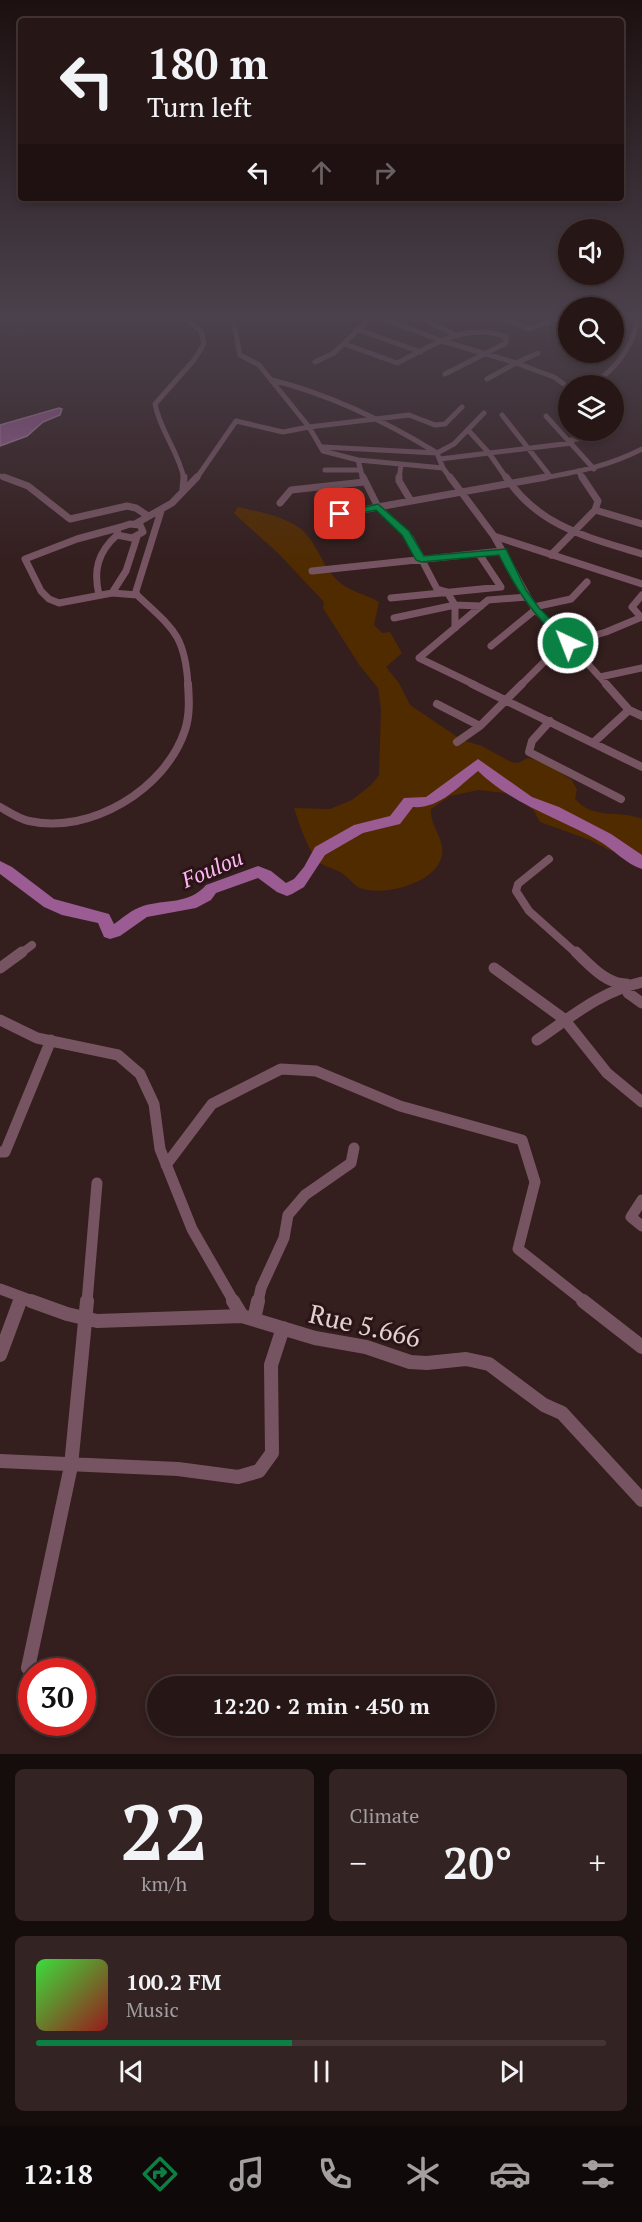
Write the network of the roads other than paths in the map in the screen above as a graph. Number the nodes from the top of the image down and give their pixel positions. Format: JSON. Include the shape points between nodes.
{"nodes":[{"id":1,"x":157,"y":401,"type":"edge"},
{"id":2,"x":288,"y":401,"type":"edge"},
{"id":3,"x":340,"y":401,"type":"edge"},
{"id":4,"x":462,"y":407,"type":"dead end"},
{"id":5,"x":484,"y":413,"type":"dead end"},
{"id":6,"x":502,"y":415,"type":"dead end"},
{"id":7,"x":546,"y":416,"type":"dead end"},
{"id":8,"x":380,"y":419,"type":"junction"},
{"id":9,"x":309,"y":427,"type":"junction"},
{"id":10,"x":558,"y":428,"type":"edge"},
{"id":11,"x":468,"y":430,"type":"junction"},
{"id":12,"x":576,"y":441,"type":"edge"},
{"id":13,"x":571,"y":442,"type":"junction"},
{"id":14,"x":320,"y":447,"type":"junction"},
{"id":15,"x":527,"y":448,"type":"junction"},
{"id":16,"x":641,"y":452,"type":"edge"},
{"id":17,"x":489,"y":453,"type":"junction"},
{"id":18,"x":439,"y":456,"type":"junction"},
{"id":19,"x":358,"y":460,"type":"junction"},
{"id":20,"x":401,"y":465,"type":"junction"},
{"id":21,"x":443,"y":468,"type":"junction"},
{"id":22,"x":594,"y":469,"type":"junction"},
{"id":23,"x":325,"y":470,"type":"dead end"},
{"id":24,"x":360,"y":470,"type":"junction"},
{"id":25,"x":578,"y":471,"type":"junction"},
{"id":26,"x":0,"y":476,"type":"edge"},
{"id":27,"x":550,"y":476,"type":"junction"},
{"id":28,"x":364,"y":482,"type":"junction"},
{"id":29,"x":510,"y":484,"type":"junction"},
{"id":30,"x":182,"y":491,"type":"junction"},
{"id":31,"x":462,"y":493,"type":"junction"},
{"id":32,"x":411,"y":501,"type":"junction"},
{"id":33,"x":280,"y":503,"type":"dead end"},
{"id":34,"x":378,"y":507,"type":"junction"},
{"id":35,"x":595,"y":510,"type":"junction"},
{"id":36,"x":161,"y":511,"type":"junction"},
{"id":37,"x":148,"y":516,"type":"junction"},
{"id":38,"x":320,"y":518,"type":"dead end"},
{"id":39,"x":135,"y":524,"type":"junction"},
{"id":40,"x":642,"y":524,"type":"edge"},
{"id":41,"x":121,"y":526,"type":"junction"},
{"id":42,"x":573,"y":532,"type":"junction"},
{"id":43,"x":117,"y":535,"type":"junction"},
{"id":44,"x":494,"y":536,"type":"junction"},
{"id":45,"x":137,"y":537,"type":"junction"},
{"id":46,"x":502,"y":551,"type":"junction"},
{"id":47,"x":479,"y":554,"type":"junction"},
{"id":48,"x":642,"y":554,"type":"edge"},
{"id":49,"x":551,"y":555,"type":"junction"},
{"id":50,"x":421,"y":560,"type":"junction"},
{"id":51,"x":312,"y":571,"type":"dead end"},
{"id":52,"x":587,"y":582,"type":"dead end"},
{"id":53,"x":642,"y":584,"type":"edge"},
{"id":54,"x":447,"y":592,"type":"junction"},
{"id":55,"x":112,"y":593,"type":"junction"},
{"id":56,"x":137,"y":595,"type":"junction"},
{"id":57,"x":642,"y":595,"type":"edge"},
{"id":58,"x":99,"y":596,"type":"junction"},
{"id":59,"x":527,"y":597,"type":"junction"},
{"id":60,"x":392,"y":598,"type":"dead end"},
{"id":61,"x":455,"y":605,"type":"junction"},
{"id":62,"x":481,"y":606,"type":"junction"},
{"id":63,"x":535,"y":608,"type":"junction"},
{"id":64,"x":641,"y":617,"type":"edge"},
{"id":65,"x":394,"y":618,"type":"dead end"},
{"id":66,"x":454,"y":628,"type":"junction"},
{"id":67,"x":568,"y":643,"type":"junction"},
{"id":68,"x":491,"y":646,"type":"dead end"},
{"id":69,"x":642,"y":668,"type":"edge"},
{"id":70,"x":600,"y":677,"type":"junction"},
{"id":71,"x":506,"y":700,"type":"junction"},
{"id":72,"x":437,"y":704,"type":"dead end"},
{"id":73,"x":637,"y":712,"type":"edge"},
{"id":74,"x":549,"y":721,"type":"junction"},
{"id":75,"x":480,"y":726,"type":"junction"},
{"id":76,"x":457,"y":742,"type":"dead end"},
{"id":77,"x":593,"y":742,"type":"junction"},
{"id":78,"x":642,"y":767,"type":"edge"},
{"id":79,"x":621,"y":799,"type":"dead end"},
{"id":80,"x":0,"y":807,"type":"edge"},
{"id":81,"x":549,"y":859,"type":"dead end"},
{"id":82,"x":32,"y":945,"type":"dead end"},
{"id":83,"x":0,"y":968,"type":"edge"},
{"id":84,"x":494,"y":968,"type":"dead end"},
{"id":85,"x":642,"y":982,"type":"edge"},
{"id":86,"x":626,"y":984,"type":"junction"},
{"id":87,"x":642,"y":1003,"type":"edge"},
{"id":88,"x":564,"y":1019,"type":"junction"},
{"id":89,"x":0,"y":1020,"type":"edge"},
{"id":90,"x":51,"y":1040,"type":"junction"},
{"id":91,"x":537,"y":1040,"type":"dead end"},
{"id":92,"x":642,"y":1102,"type":"edge"},
{"id":93,"x":354,"y":1148,"type":"dead end"},
{"id":94,"x":0,"y":1152,"type":"edge"},
{"id":95,"x":166,"y":1165,"type":"junction"},
{"id":96,"x":97,"y":1183,"type":"dead end"},
{"id":97,"x":642,"y":1200,"type":"edge"},
{"id":98,"x":642,"y":1226,"type":"edge"},
{"id":99,"x":0,"y":1289,"type":"edge"},
{"id":100,"x":21,"y":1298,"type":"junction"},
{"id":101,"x":248,"y":1317,"type":"junction"},
{"id":102,"x":86,"y":1319,"type":"junction"},
{"id":103,"x":283,"y":1328,"type":"junction"},
{"id":104,"x":642,"y":1347,"type":"edge"},
{"id":105,"x":0,"y":1355,"type":"edge"},
{"id":106,"x":0,"y":1461,"type":"edge"},
{"id":107,"x":71,"y":1466,"type":"junction"},
{"id":108,"x":642,"y":1500,"type":"edge"},
{"id":109,"x":30,"y":1658,"type":"edge"}],
"edges":[{"from":1,"to":30,"type":"street","via":[[160,425],[185,476]]},
{"from":2,"to":9,"type":"street"},
{"from":3,"to":8,"type":"street"},
{"from":4,"to":8,"type":"street","via":[[446,424],[435,425],[414,415]]},
{"from":5,"to":11,"type":"street"},
{"from":6,"to":15,"type":"street"},
{"from":7,"to":10,"type":"street"},
{"from":8,"to":9,"type":"street"},
{"from":8,"to":18,"type":"street"},
{"from":9,"to":14,"type":"street"},
{"from":9,"to":30,"type":"street","via":[[284,432],[236,420],[205,467]]},
{"from":11,"to":17,"type":"street"},
{"from":11,"to":18,"type":"street"},
{"from":12,"to":13,"type":"street"},
{"from":13,"to":15,"type":"street"},
{"from":13,"to":22,"type":"street"},
{"from":14,"to":18,"type":"street"},
{"from":14,"to":19,"type":"street","via":[[333,455]]},
{"from":15,"to":17,"type":"street"},
{"from":15,"to":27,"type":"street"},
{"from":16,"to":22,"type":"street"},
{"from":17,"to":18,"type":"street"},
{"from":17,"to":29,"type":"street"},
{"from":18,"to":21,"type":"street"},
{"from":19,"to":20,"type":"street"},
{"from":19,"to":24,"type":"street"},
{"from":20,"to":21,"type":"street"},
{"from":20,"to":32,"type":"street","via":[[399,482]]},
{"from":21,"to":31,"type":"street"},
{"from":22,"to":25,"type":"street"},
{"from":23,"to":24,"type":"street"},
{"from":24,"to":28,"type":"street"},
{"from":25,"to":27,"type":"street"},
{"from":25,"to":35,"type":"street","via":[[598,501]]},
{"from":26,"to":37,"type":"street","via":[[28,486],[70,519],[127,506]]},
{"from":27,"to":29,"type":"street"},
{"from":28,"to":33,"type":"street","via":[[291,490]]},
{"from":28,"to":34,"type":"street"},
{"from":29,"to":31,"type":"street"},
{"from":29,"to":42,"type":"street","via":[[532,509]]},
{"from":30,"to":36,"type":"street"},
{"from":31,"to":32,"type":"street"},
{"from":31,"to":44,"type":"street"},
{"from":32,"to":34,"type":"street"},
{"from":34,"to":38,"type":"street"},
{"from":34,"to":50,"type":"street","via":[[406,533]]},
{"from":35,"to":40,"type":"street"},
{"from":35,"to":42,"type":"street"},
{"from":36,"to":37,"type":"street"},
{"from":36,"to":56,"type":"street"},
{"from":37,"to":39,"type":"street"},
{"from":39,"to":41,"type":"street"},
{"from":39,"to":45,"type":"street","via":[[144,530]]},
{"from":41,"to":43,"type":"street"},
{"from":41,"to":58,"type":"street","via":[[25,559],[31,575],[49,599],[59,603]]},
{"from":42,"to":48,"type":"street"},
{"from":42,"to":49,"type":"street"},
{"from":43,"to":45,"type":"street"},
{"from":43,"to":58,"type":"street","via":[[98,559],[95,582]]},
{"from":44,"to":46,"type":"street"},
{"from":44,"to":49,"type":"street"},
{"from":45,"to":55,"type":"street","via":[[126,571]]},
{"from":46,"to":47,"type":"street"},
{"from":46,"to":59,"type":"street"},
{"from":47,"to":50,"type":"street"},
{"from":47,"to":54,"type":"street","via":[[501,586]]},
{"from":49,"to":53,"type":"street"},
{"from":50,"to":51,"type":"street"},
{"from":50,"to":54,"type":"street","via":[[437,589]]},
{"from":52,"to":63,"type":"street","via":[[571,599]]},
{"from":54,"to":60,"type":"street"},
{"from":54,"to":61,"type":"street"},
{"from":55,"to":56,"type":"street"},
{"from":55,"to":58,"type":"street"},
{"from":56,"to":80,"type":"street","via":[[157,610],[176,633],[187,660],[188,716],[184,736],[169,763],[132,798],[85,818],[56,823],[30,821]]},
{"from":57,"to":64,"type":"street","via":[[632,608]]},
{"from":59,"to":62,"type":"street","via":[[495,598]]},
{"from":59,"to":63,"type":"street"},
{"from":61,"to":62,"type":"street"},
{"from":61,"to":65,"type":"street"},
{"from":61,"to":66,"type":"street"},
{"from":62,"to":66,"type":"street"},
{"from":63,"to":67,"type":"street"},
{"from":63,"to":68,"type":"street"},
{"from":64,"to":67,"type":"street"},
{"from":66,"to":71,"type":"street","via":[[419,658]]},
{"from":67,"to":70,"type":"street"},
{"from":67,"to":71,"type":"street"},
{"from":69,"to":70,"type":"street"},
{"from":70,"to":73,"type":"street"},
{"from":71,"to":74,"type":"street"},
{"from":71,"to":75,"type":"street"},
{"from":72,"to":75,"type":"street"},
{"from":73,"to":77,"type":"street"},
{"from":74,"to":77,"type":"street"},
{"from":74,"to":79,"type":"street","via":[[532,741],[529,752]]},
{"from":75,"to":76,"type":"street"},
{"from":77,"to":78,"type":"street"},
{"from":81,"to":86,"type":"street","via":[[518,884],[520,900],[604,977],[616,984]]},
{"from":82,"to":83,"type":"street"},
{"from":84,"to":88,"type":"street"},
{"from":85,"to":86,"type":"street"},
{"from":86,"to":87,"type":"street","via":[[628,993]]},
{"from":86,"to":88,"type":"street"},
{"from":88,"to":91,"type":"street"},
{"from":88,"to":92,"type":"street","via":[[607,1073]]},
{"from":89,"to":90,"type":"street","via":[[19,1031]]},
{"from":90,"to":94,"type":"street","via":[[5,1152]]},
{"from":90,"to":95,"type":"street","via":[[118,1055],[140,1074],[154,1104],[156,1133]]},
{"from":93,"to":101,"type":"street","via":[[351,1163],[305,1195],[288,1215],[284,1238]]},
{"from":95,"to":101,"type":"street","via":[[192,1229]]},
{"from":95,"to":104,"type":"street","via":[[212,1104],[281,1069],[316,1071],[400,1106],[522,1140],[535,1182],[518,1249]]},
{"from":96,"to":102,"type":"street"},
{"from":97,"to":98,"type":"street","via":[[631,1217]]},
{"from":99,"to":100,"type":"street","name":"Rue 5.666"},
{"from":100,"to":102,"type":"street","name":"Rue 5.666"},
{"from":100,"to":105,"type":"street"},
{"from":101,"to":102,"type":"street","name":"Rue 5.666","via":[[115,1322]]},
{"from":101,"to":103,"type":"street","name":"Rue 5.666"},
{"from":102,"to":107,"type":"street"},
{"from":103,"to":107,"type":"street","via":[[271,1365],[272,1454],[259,1472],[232,1476],[181,1469]]},
{"from":103,"to":108,"type":"street","name":"Rue 5.666","via":[[366,1347],[410,1362],[466,1359],[489,1364],[562,1413]]},
{"from":106,"to":107,"type":"street"},
{"from":107,"to":109,"type":"street"}]}
